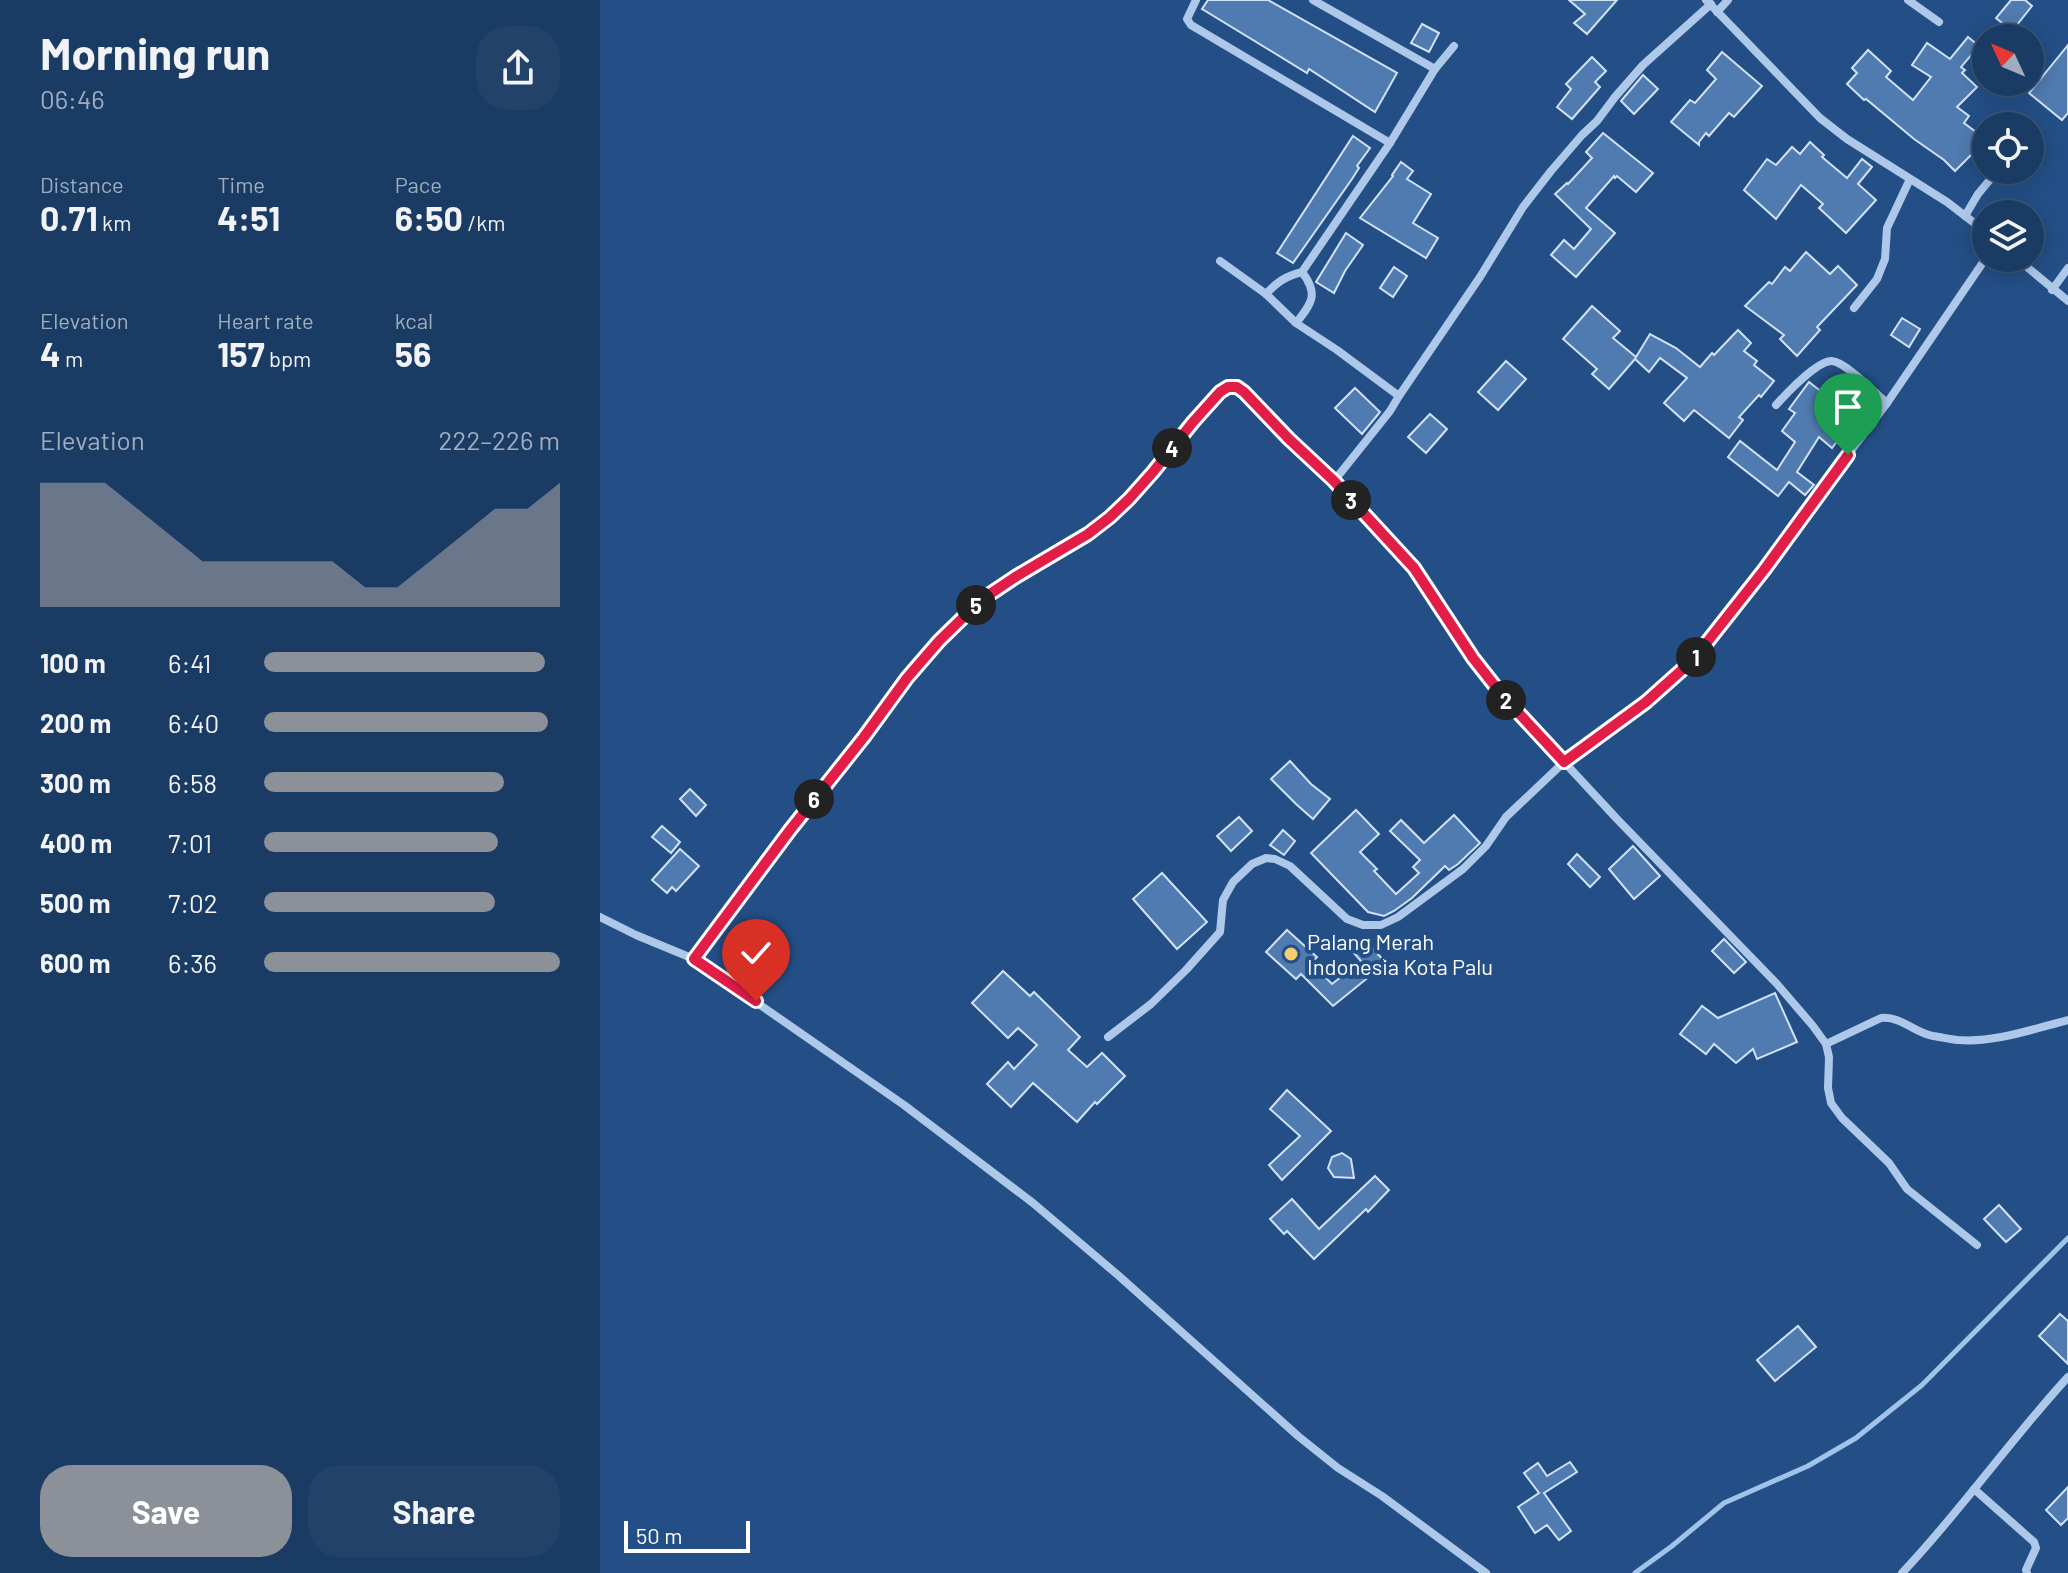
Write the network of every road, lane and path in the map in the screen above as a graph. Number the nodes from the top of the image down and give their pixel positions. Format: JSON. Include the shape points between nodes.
{"nodes":[{"id":1,"x":1196,"y":0,"type":"edge"},
{"id":2,"x":1313,"y":0,"type":"edge"},
{"id":3,"x":1728,"y":0,"type":"edge"},
{"id":4,"x":1908,"y":0,"type":"edge"},
{"id":5,"x":1711,"y":6,"type":"edge"},
{"id":6,"x":1939,"y":22,"type":"dead end"},
{"id":7,"x":1454,"y":46,"type":"dead end"},
{"id":8,"x":1435,"y":69,"type":"junction"},
{"id":9,"x":1390,"y":143,"type":"junction"},
{"id":10,"x":1910,"y":179,"type":"junction"},
{"id":11,"x":1986,"y":184,"type":"edge"},
{"id":12,"x":1965,"y":216,"type":"junction"},
{"id":13,"x":1972,"y":221,"type":"edge"},
{"id":14,"x":1220,"y":261,"type":"dead end"},
{"id":15,"x":2068,"y":268,"type":"edge"},
{"id":16,"x":1302,"y":272,"type":"junction"},
{"id":17,"x":1976,"y":272,"type":"edge"},
{"id":18,"x":2032,"y":272,"type":"edge"},
{"id":19,"x":2052,"y":290,"type":"junction"},
{"id":20,"x":1266,"y":294,"type":"junction"},
{"id":21,"x":2068,"y":301,"type":"edge"},
{"id":22,"x":1854,"y":308,"type":"dead end"},
{"id":23,"x":1296,"y":323,"type":"junction"},
{"id":24,"x":1399,"y":396,"type":"junction"},
{"id":25,"x":1887,"y":403,"type":"junction"},
{"id":26,"x":1776,"y":405,"type":"dead end"},
{"id":27,"x":1334,"y":481,"type":"junction"},
{"id":28,"x":1564,"y":762,"type":"junction"},
{"id":29,"x":600,"y":917,"type":"edge"},
{"id":30,"x":694,"y":959,"type":"junction"},
{"id":31,"x":2068,"y":1020,"type":"edge"},
{"id":32,"x":1108,"y":1037,"type":"dead end"},
{"id":33,"x":1826,"y":1044,"type":"junction"},
{"id":34,"x":1977,"y":1245,"type":"dead end"},
{"id":35,"x":2068,"y":1377,"type":"edge"},
{"id":36,"x":1974,"y":1489,"type":"junction"},
{"id":37,"x":1486,"y":1573,"type":"edge"},
{"id":38,"x":1902,"y":1573,"type":"edge"},
{"id":39,"x":2027,"y":1573,"type":"edge"}],
"edges":[{"from":1,"to":9,"type":"street","via":[[1187,19],[1191,25]]},
{"from":2,"to":8,"type":"street"},
{"from":3,"to":5,"type":"street"},
{"from":4,"to":6,"type":"street"},
{"from":5,"to":10,"type":"street","via":[[1820,118]]},
{"from":5,"to":24,"type":"street","via":[[1643,65],[1523,207]]},
{"from":7,"to":8,"type":"street"},
{"from":8,"to":9,"type":"street"},
{"from":9,"to":16,"type":"street"},
{"from":10,"to":12,"type":"street"},
{"from":10,"to":22,"type":"street","via":[[1887,228],[1885,259],[1877,279]]},
{"from":11,"to":12,"type":"street"},
{"from":12,"to":13,"type":"street"},
{"from":14,"to":20,"type":"street"},
{"from":15,"to":19,"type":"street"},
{"from":16,"to":20,"type":"street","via":[[1279,281]]},
{"from":16,"to":23,"type":"street","via":[[1314,294]]},
{"from":17,"to":25,"type":"street"},
{"from":18,"to":19,"type":"street"},
{"from":19,"to":21,"type":"street"},
{"from":20,"to":23,"type":"street"},
{"from":23,"to":24,"type":"street"},
{"from":24,"to":27,"type":"street"},
{"from":25,"to":26,"type":"street","via":[[1841,363],[1830,361],[1792,386]]},
{"from":25,"to":28,"type":"street","via":[[1693,660]]},
{"from":27,"to":28,"type":"street","via":[[1414,568],[1483,671]]},
{"from":27,"to":30,"type":"street","via":[[1244,392],[1237,387],[1220,392],[1110,517],[981,600],[939,641]]},
{"from":28,"to":32,"type":"street","via":[[1506,817],[1463,869],[1381,925],[1347,919],[1290,866],[1266,858],[1252,864],[1223,900],[1220,932],[1151,1004]]},
{"from":28,"to":33,"type":"street","via":[[1777,984]]},
{"from":29,"to":30,"type":"street"},
{"from":30,"to":37,"type":"street","via":[[1012,1187],[1298,1436]]},
{"from":31,"to":33,"type":"street","via":[[1987,1039],[1958,1040],[1925,1034],[1890,1017]]},
{"from":33,"to":34,"type":"street","via":[[1831,1103],[1842,1118],[1889,1163],[1907,1189]]},
{"from":35,"to":36,"type":"street"},
{"from":36,"to":38,"type":"street"},
{"from":36,"to":39,"type":"street","via":[[2034,1542]]}]}
